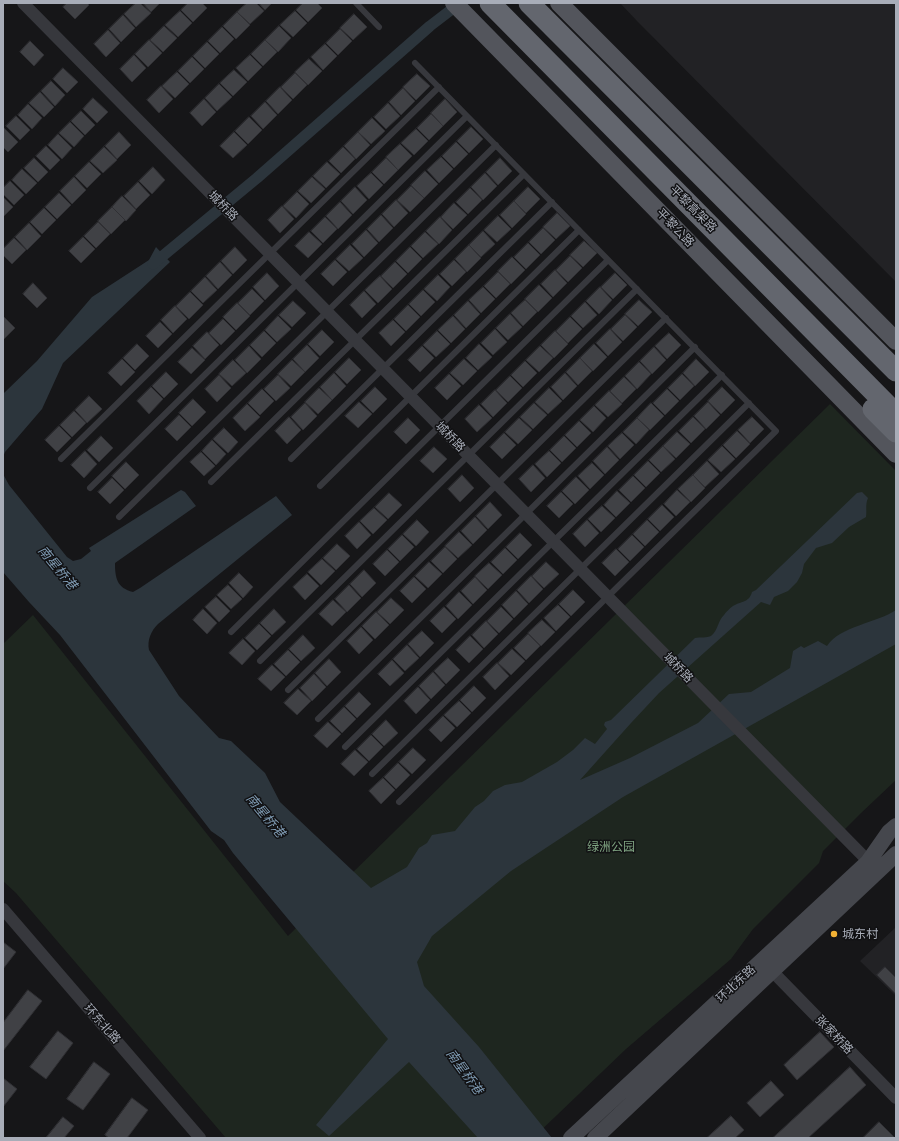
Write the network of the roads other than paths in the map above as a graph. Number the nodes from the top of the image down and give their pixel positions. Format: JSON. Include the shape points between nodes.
{"nodes":[{"id":1,"x":23,"y":3,"type":"edge"},
{"id":2,"x":356,"y":3,"type":"edge"},
{"id":3,"x":490,"y":3,"type":"edge"},
{"id":4,"x":529,"y":3,"type":"edge"},
{"id":5,"x":559,"y":3,"type":"edge"},
{"id":6,"x":459,"y":9,"type":"edge"},
{"id":7,"x":380,"y":27,"type":"dead end"},
{"id":8,"x":415,"y":63,"type":"dead end"},
{"id":9,"x":439,"y":87,"type":"junction"},
{"id":10,"x":633,"y":108,"type":"junction"},
{"id":11,"x":467,"y":116,"type":"junction"},
{"id":12,"x":614,"y":128,"type":"junction"},
{"id":13,"x":496,"y":145,"type":"junction"},
{"id":14,"x":524,"y":174,"type":"junction"},
{"id":15,"x":552,"y":202,"type":"junction"},
{"id":16,"x":579,"y":230,"type":"junction"},
{"id":17,"x":270,"y":254,"type":"junction"},
{"id":18,"x":608,"y":260,"type":"junction"},
{"id":19,"x":298,"y":282,"type":"junction"},
{"id":20,"x":637,"y":289,"type":"junction"},
{"id":21,"x":327,"y":312,"type":"junction"},
{"id":22,"x":666,"y":318,"type":"junction"},
{"id":23,"x":355,"y":340,"type":"junction"},
{"id":24,"x":896,"y":341,"type":"edge"},
{"id":25,"x":695,"y":347,"type":"junction"},
{"id":26,"x":896,"y":355,"type":"edge"},
{"id":27,"x":383,"y":369,"type":"junction"},
{"id":28,"x":896,"y":371,"type":"edge"},
{"id":29,"x":722,"y":375,"type":"junction"},
{"id":30,"x":410,"y":396,"type":"junction"},
{"id":31,"x":749,"y":403,"type":"junction"},
{"id":32,"x":896,"y":414,"type":"edge"},
{"id":33,"x":440,"y":426,"type":"junction"},
{"id":34,"x":896,"y":432,"type":"edge"},
{"id":35,"x":896,"y":454,"type":"edge"},
{"id":36,"x":468,"y":455,"type":"junction"},
{"id":37,"x":62,"y":459,"type":"dead end"},
{"id":38,"x":291,"y":459,"type":"dead end"},
{"id":39,"x":211,"y":482,"type":"dead end"},
{"id":40,"x":497,"y":484,"type":"junction"},
{"id":41,"x":320,"y":486,"type":"dead end"},
{"id":42,"x":90,"y":488,"type":"dead end"},
{"id":43,"x":526,"y":514,"type":"junction"},
{"id":44,"x":119,"y":517,"type":"dead end"},
{"id":45,"x":553,"y":542,"type":"junction"},
{"id":46,"x":580,"y":569,"type":"junction"},
{"id":47,"x":607,"y":597,"type":"junction"},
{"id":48,"x":231,"y":632,"type":"dead end"},
{"id":49,"x":260,"y":661,"type":"dead end"},
{"id":50,"x":288,"y":690,"type":"dead end"},
{"id":51,"x":318,"y":719,"type":"dead end"},
{"id":52,"x":345,"y":747,"type":"dead end"},
{"id":53,"x":372,"y":774,"type":"dead end"},
{"id":54,"x":399,"y":802,"type":"dead end"},
{"id":55,"x":896,"y":826,"type":"edge"},
{"id":56,"x":896,"y":854,"type":"edge"},
{"id":57,"x":873,"y":866,"type":"junction"},
{"id":58,"x":3,"y":909,"type":"edge"},
{"id":59,"x":772,"y":972,"type":"junction"},
{"id":60,"x":896,"y":1098,"type":"edge"},
{"id":61,"x":200,"y":1138,"type":"edge"},
{"id":62,"x":571,"y":1138,"type":"edge"},
{"id":63,"x":594,"y":1138,"type":"edge"}],
"edges":[{"from":1,"to":17,"type":"street","name":"城桥路"},
{"from":2,"to":7,"type":"lane"},
{"from":3,"to":12,"type":"highway","name":"平黎高架路"},
{"from":4,"to":10,"type":"highway"},
{"from":5,"to":24,"type":"main road"},
{"from":6,"to":35,"type":"main road","name":"平黎公路"},
{"from":8,"to":9,"type":"lane"},
{"from":9,"to":11,"type":"lane"},
{"from":9,"to":17,"type":"lane"},
{"from":10,"to":26,"type":"highway","via":[[710,168]]},
{"from":10,"to":28,"type":"highway"},
{"from":11,"to":13,"type":"lane"},
{"from":11,"to":19,"type":"lane"},
{"from":12,"to":32,"type":"highway","name":"平黎高架路"},
{"from":12,"to":34,"type":"highway","via":[[666,198]]},
{"from":13,"to":14,"type":"lane"},
{"from":13,"to":21,"type":"lane"},
{"from":14,"to":15,"type":"lane"},
{"from":14,"to":23,"type":"lane"},
{"from":15,"to":16,"type":"lane"},
{"from":15,"to":27,"type":"lane"},
{"from":16,"to":18,"type":"lane"},
{"from":16,"to":30,"type":"lane"},
{"from":17,"to":19,"type":"street","name":"城桥路"},
{"from":17,"to":37,"type":"lane"},
{"from":18,"to":20,"type":"lane"},
{"from":18,"to":33,"type":"lane"},
{"from":19,"to":21,"type":"street","name":"城桥路"},
{"from":19,"to":42,"type":"lane"},
{"from":20,"to":22,"type":"lane"},
{"from":20,"to":36,"type":"lane"},
{"from":21,"to":23,"type":"street","name":"城桥路"},
{"from":21,"to":44,"type":"lane"},
{"from":22,"to":25,"type":"lane"},
{"from":22,"to":40,"type":"lane"},
{"from":23,"to":27,"type":"street","name":"城桥路"},
{"from":23,"to":39,"type":"lane"},
{"from":25,"to":29,"type":"lane"},
{"from":25,"to":43,"type":"lane"},
{"from":27,"to":30,"type":"street","name":"城桥路"},
{"from":27,"to":38,"type":"lane"},
{"from":29,"to":31,"type":"lane"},
{"from":29,"to":45,"type":"lane"},
{"from":30,"to":33,"type":"street","name":"城桥路"},
{"from":30,"to":41,"type":"lane"},
{"from":31,"to":46,"type":"lane"},
{"from":31,"to":47,"type":"lane","via":[[776,430]]},
{"from":33,"to":36,"type":"street","name":"城桥路"},
{"from":33,"to":48,"type":"lane"},
{"from":36,"to":40,"type":"street","name":"城桥路"},
{"from":36,"to":49,"type":"lane"},
{"from":40,"to":43,"type":"street","name":"城桥路"},
{"from":40,"to":50,"type":"lane"},
{"from":43,"to":45,"type":"street","name":"城桥路"},
{"from":43,"to":51,"type":"lane"},
{"from":45,"to":46,"type":"street","name":"城桥路"},
{"from":45,"to":52,"type":"lane"},
{"from":46,"to":47,"type":"street","name":"城桥路"},
{"from":46,"to":53,"type":"lane"},
{"from":47,"to":54,"type":"lane"},
{"from":47,"to":57,"type":"street","name":"城桥路"},
{"from":55,"to":57,"type":"main road","name":"环北东路","via":[[889,832]]},
{"from":56,"to":57,"type":"main road","name":"环北东路"},
{"from":57,"to":59,"type":"main road","name":"环北东路"},
{"from":57,"to":62,"type":"main road","name":"环北东路"},
{"from":58,"to":61,"type":"street","name":"环东北路"},
{"from":59,"to":60,"type":"street","name":"张家桥路"},
{"from":59,"to":63,"type":"main road","name":"环北东路"}]}
